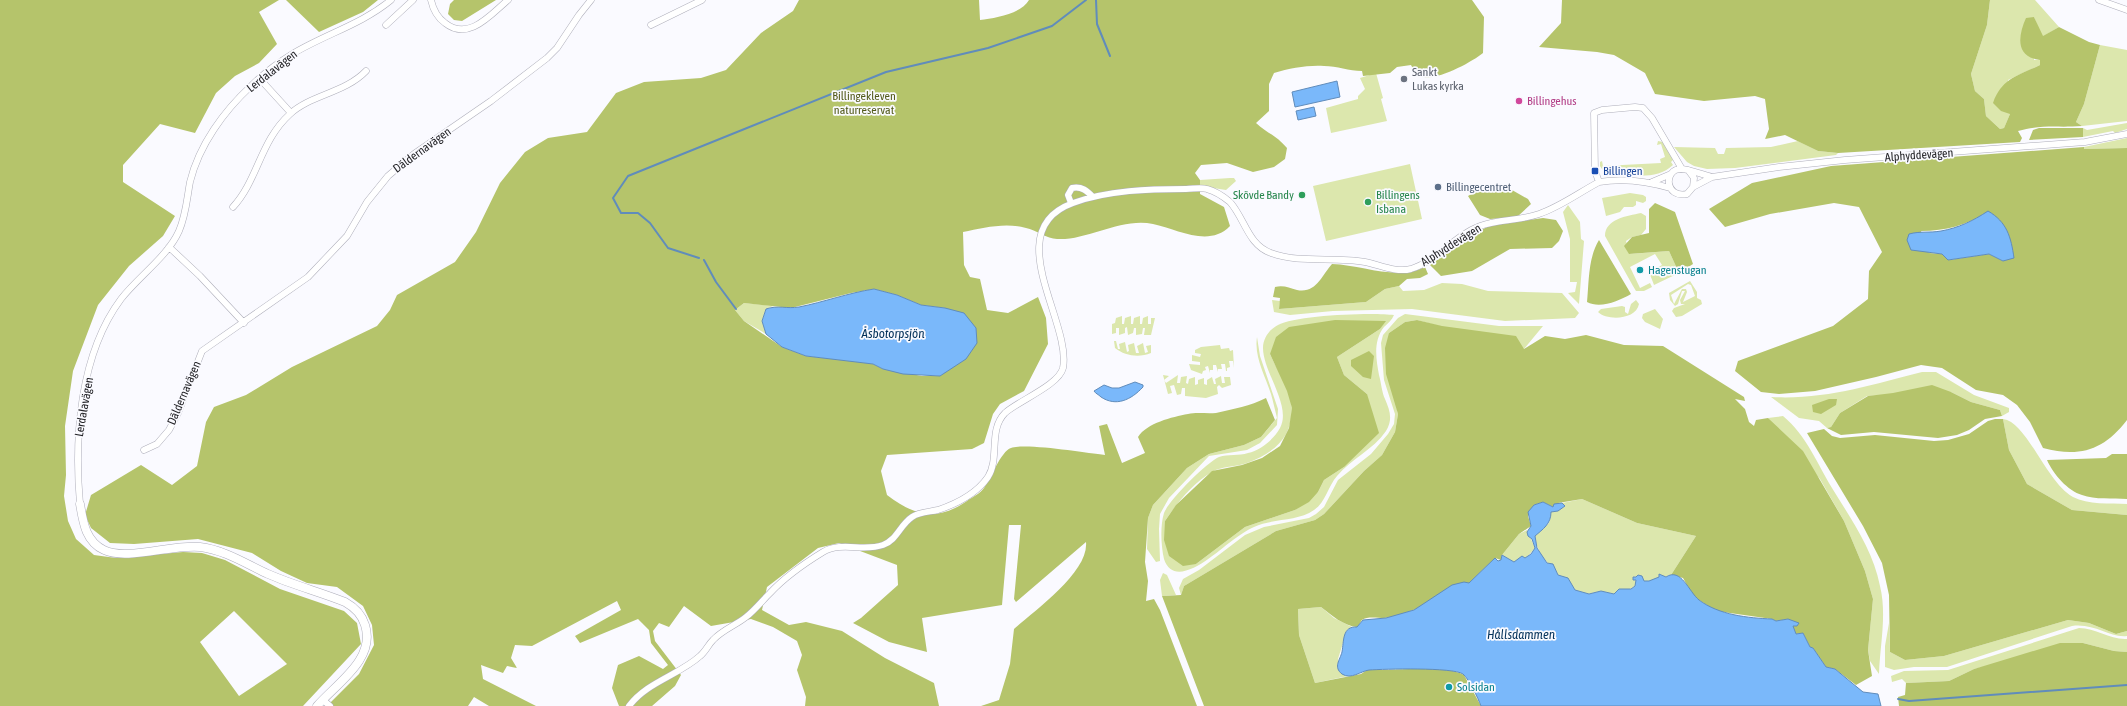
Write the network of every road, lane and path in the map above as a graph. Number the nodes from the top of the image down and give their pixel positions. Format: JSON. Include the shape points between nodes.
{"nodes":[{"id":1,"x":392,"y":0,"type":"edge"},
{"id":2,"x":413,"y":0,"type":"edge"},
{"id":3,"x":431,"y":0,"type":"edge"},
{"id":4,"x":508,"y":0,"type":"edge"},
{"id":5,"x":591,"y":0,"type":"edge"},
{"id":6,"x":702,"y":0,"type":"edge"},
{"id":7,"x":2099,"y":0,"type":"edge"},
{"id":8,"x":2127,"y":10,"type":"edge"},
{"id":9,"x":386,"y":25,"type":"dead end"},
{"id":10,"x":651,"y":25,"type":"dead end"},
{"id":11,"x":366,"y":71,"type":"dead end"},
{"id":12,"x":260,"y":79,"type":"junction"},
{"id":13,"x":290,"y":113,"type":"junction"},
{"id":14,"x":2127,"y":134,"type":"edge"},
{"id":15,"x":1685,"y":170,"type":"junction"},
{"id":16,"x":1671,"y":174,"type":"junction"},
{"id":17,"x":1712,"y":177,"type":"junction"},
{"id":18,"x":1599,"y":182,"type":"junction"},
{"id":19,"x":1652,"y":182,"type":"junction"},
{"id":20,"x":1693,"y":187,"type":"junction"},
{"id":21,"x":1670,"y":188,"type":"junction"},
{"id":22,"x":1093,"y":197,"type":"junction"},
{"id":23,"x":1070,"y":203,"type":"junction"},
{"id":24,"x":233,"y":207,"type":"dead end"},
{"id":25,"x":169,"y":247,"type":"junction"},
{"id":26,"x":244,"y":323,"type":"junction"},
{"id":27,"x":144,"y":450,"type":"dead end"},
{"id":28,"x":80,"y":504,"type":"joint"},
{"id":29,"x":320,"y":703,"type":"edge"},
{"id":30,"x":330,"y":706,"type":"edge"},
{"id":31,"x":629,"y":706,"type":"edge"}],
"edges":[{"from":1,"to":12,"type":"street","name":"Lerdalavägen","via":[[367,18],[293,54]]},
{"from":2,"to":9,"type":"street"},
{"from":3,"to":4,"type":"street","via":[[442,21],[450,27],[466,30],[482,22]]},
{"from":5,"to":26,"type":"street","name":"Däldernavägen","via":[[548,58],[399,166],[375,191],[346,236],[322,264],[291,291]]},
{"from":6,"to":10,"type":"street"},
{"from":7,"to":8,"type":"street"},
{"from":11,"to":13,"type":"street","via":[[357,80]]},
{"from":12,"to":13,"type":"street"},
{"from":12,"to":25,"type":"street","name":"Lerdalavägen","via":[[229,109],[211,134],[197,162],[178,232]]},
{"from":13,"to":24,"type":"street","via":[[265,145],[244,195]]},
{"from":14,"to":17,"type":"street","name":"Alphyddevägen","via":[[2085,142],[1845,160]]},
{"from":15,"to":16,"type":"street","via":[[1674,171]]},
{"from":15,"to":17,"type":"street","name":"Alphyddevägen"},
{"from":15,"to":18,"type":"street","via":[[1643,108],[1602,110],[1594,113],[1595,171]]},
{"from":15,"to":20,"type":"street","via":[[1694,178]]},
{"from":16,"to":19,"type":"street","name":"Alphyddevägen"},
{"from":16,"to":21,"type":"street","via":[[1668,181]]},
{"from":17,"to":20,"type":"street","name":"Alphyddevägen"},
{"from":18,"to":19,"type":"street","name":"Alphyddevägen"},
{"from":18,"to":22,"type":"street","name":"Alphyddevägen","via":[[1540,214],[1481,225],[1420,265],[1400,270],[1342,259],[1290,257],[1270,253],[1256,244],[1237,211],[1223,196],[1206,189],[1136,191]]},
{"from":19,"to":21,"type":"street","name":"Alphyddevägen"},
{"from":20,"to":21,"type":"street","via":[[1682,195]]},
{"from":22,"to":23,"type":"street"},
{"from":22,"to":23,"type":"street","via":[[1079,187],[1072,188],[1068,195]]},
{"from":23,"to":31,"type":"street","via":[[1052,216],[1040,243],[1044,283],[1059,334],[1063,367],[1061,373],[1050,383],[1012,408],[999,420],[992,469],[985,480],[953,503],[912,517],[888,543],[872,548],[838,547],[825,551],[772,590],[747,616],[717,636],[698,658],[662,679],[638,696]]},
{"from":25,"to":26,"type":"street"},
{"from":25,"to":28,"type":"street","name":"Lerdalavägen","via":[[121,299],[102,332],[82,400],[77,450]]},
{"from":26,"to":27,"type":"street","name":"Däldernavägen","via":[[202,351],[169,430],[157,444]]},
{"from":28,"to":29,"type":"street","name":"Lerdalavägen","via":[[86,532],[93,542],[104,550],[116,554],[171,547],[200,547],[226,554],[268,574],[350,604],[364,621],[366,646],[353,670]]},
{"from":29,"to":30,"type":"street"}]}
